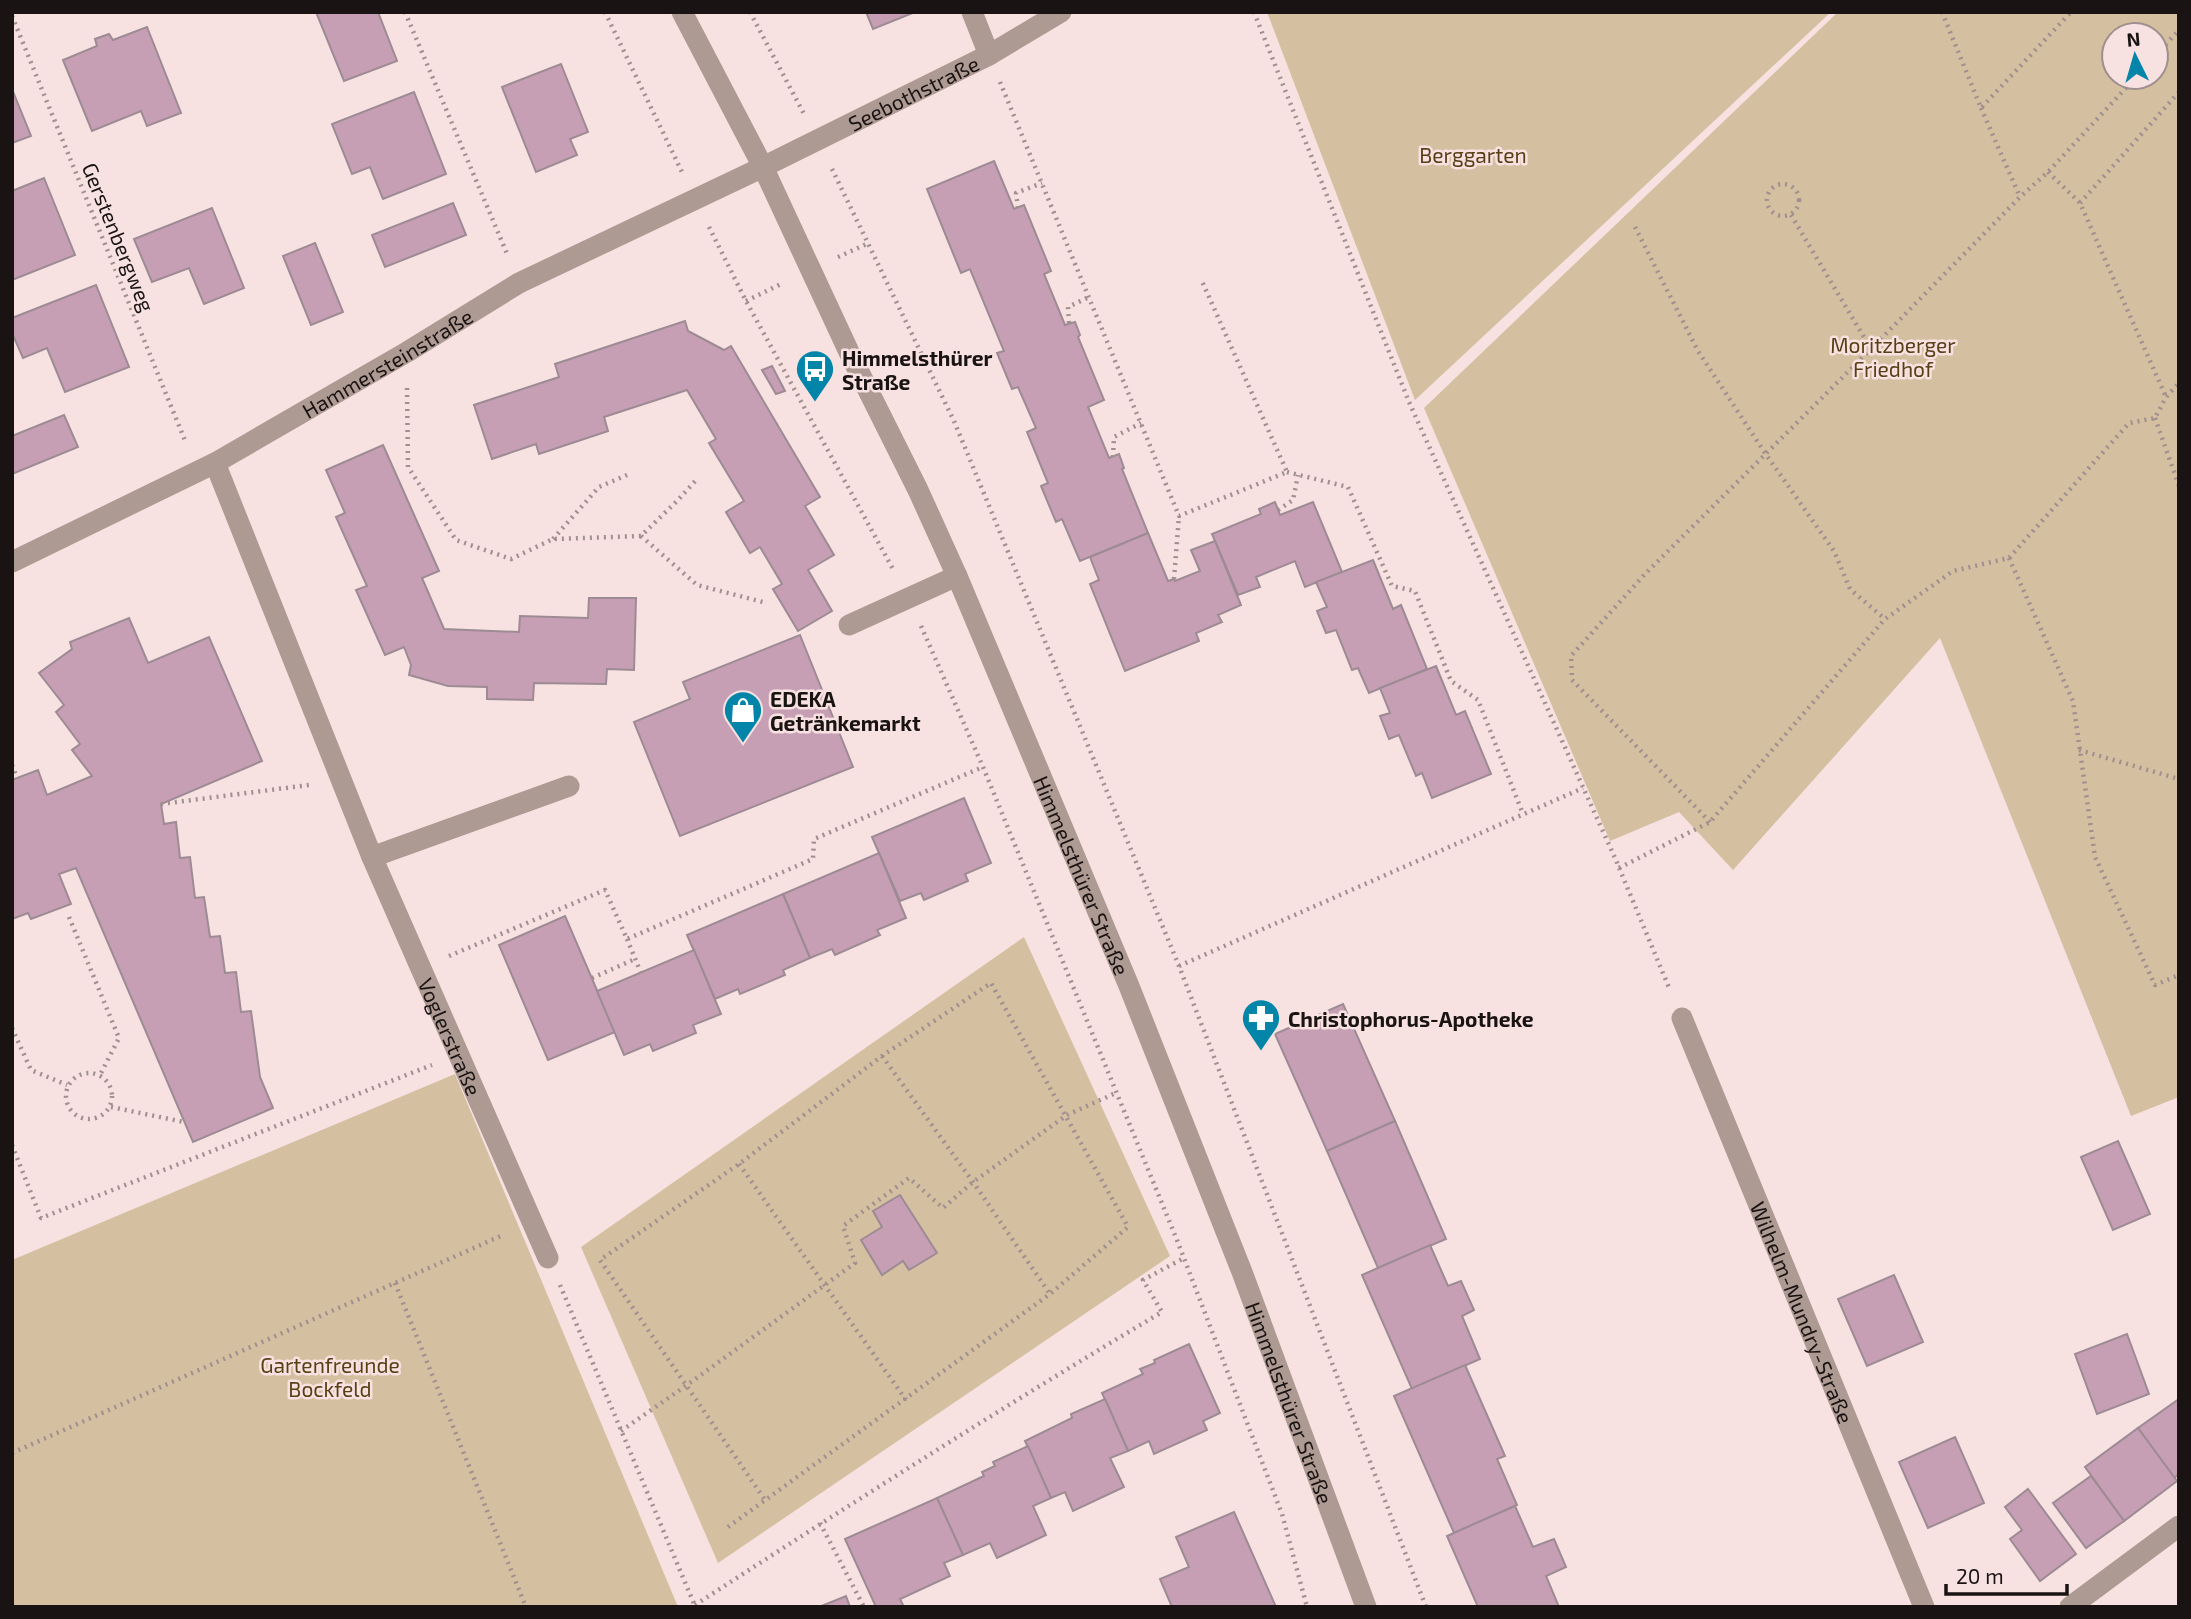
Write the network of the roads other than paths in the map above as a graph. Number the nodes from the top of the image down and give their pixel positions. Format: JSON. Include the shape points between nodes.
{"nodes":[{"id":1,"x":682,"y":12,"type":"edge"},
{"id":2,"x":971,"y":12,"type":"edge"},
{"id":3,"x":1061,"y":12,"type":"edge"},
{"id":4,"x":989,"y":55,"type":"junction"},
{"id":5,"x":763,"y":167,"type":"junction"},
{"id":6,"x":206,"y":467,"type":"junction"},
{"id":7,"x":12,"y":562,"type":"edge"},
{"id":8,"x":957,"y":576,"type":"junction"},
{"id":9,"x":849,"y":625,"type":"dead end"},
{"id":10,"x":569,"y":786,"type":"dead end"},
{"id":11,"x":372,"y":857,"type":"junction"},
{"id":12,"x":1682,"y":1018,"type":"road end"},
{"id":13,"x":548,"y":1258,"type":"road end"},
{"id":14,"x":2179,"y":1526,"type":"edge"},
{"id":15,"x":1366,"y":1607,"type":"edge"},
{"id":16,"x":1924,"y":1607,"type":"edge"},
{"id":17,"x":2070,"y":1607,"type":"edge"}],
"edges":[{"from":1,"to":5,"type":"street","name":"Himmelsthürer Straße"},
{"from":2,"to":4,"type":"street"},
{"from":3,"to":4,"type":"street","name":"Seebothstraße"},
{"from":4,"to":5,"type":"street","name":"Seebothstraße"},
{"from":5,"to":6,"type":"street","name":"Hammersteinstraße","via":[[519,283]]},
{"from":5,"to":8,"type":"street","name":"Himmelsthürer Straße"},
{"from":6,"to":7,"type":"street","name":"Hammersteinstraße"},
{"from":6,"to":11,"type":"street","name":"Voglerstraße"},
{"from":8,"to":9,"type":"street"},
{"from":8,"to":15,"type":"street","name":"Himmelsthürer Straße","via":[[1129,986],[1237,1259]]},
{"from":10,"to":11,"type":"street"},
{"from":11,"to":13,"type":"street","name":"Voglerstraße"},
{"from":12,"to":16,"type":"street","name":"Wilhelm-Mundry-Straße"},
{"from":14,"to":17,"type":"street"}]}
